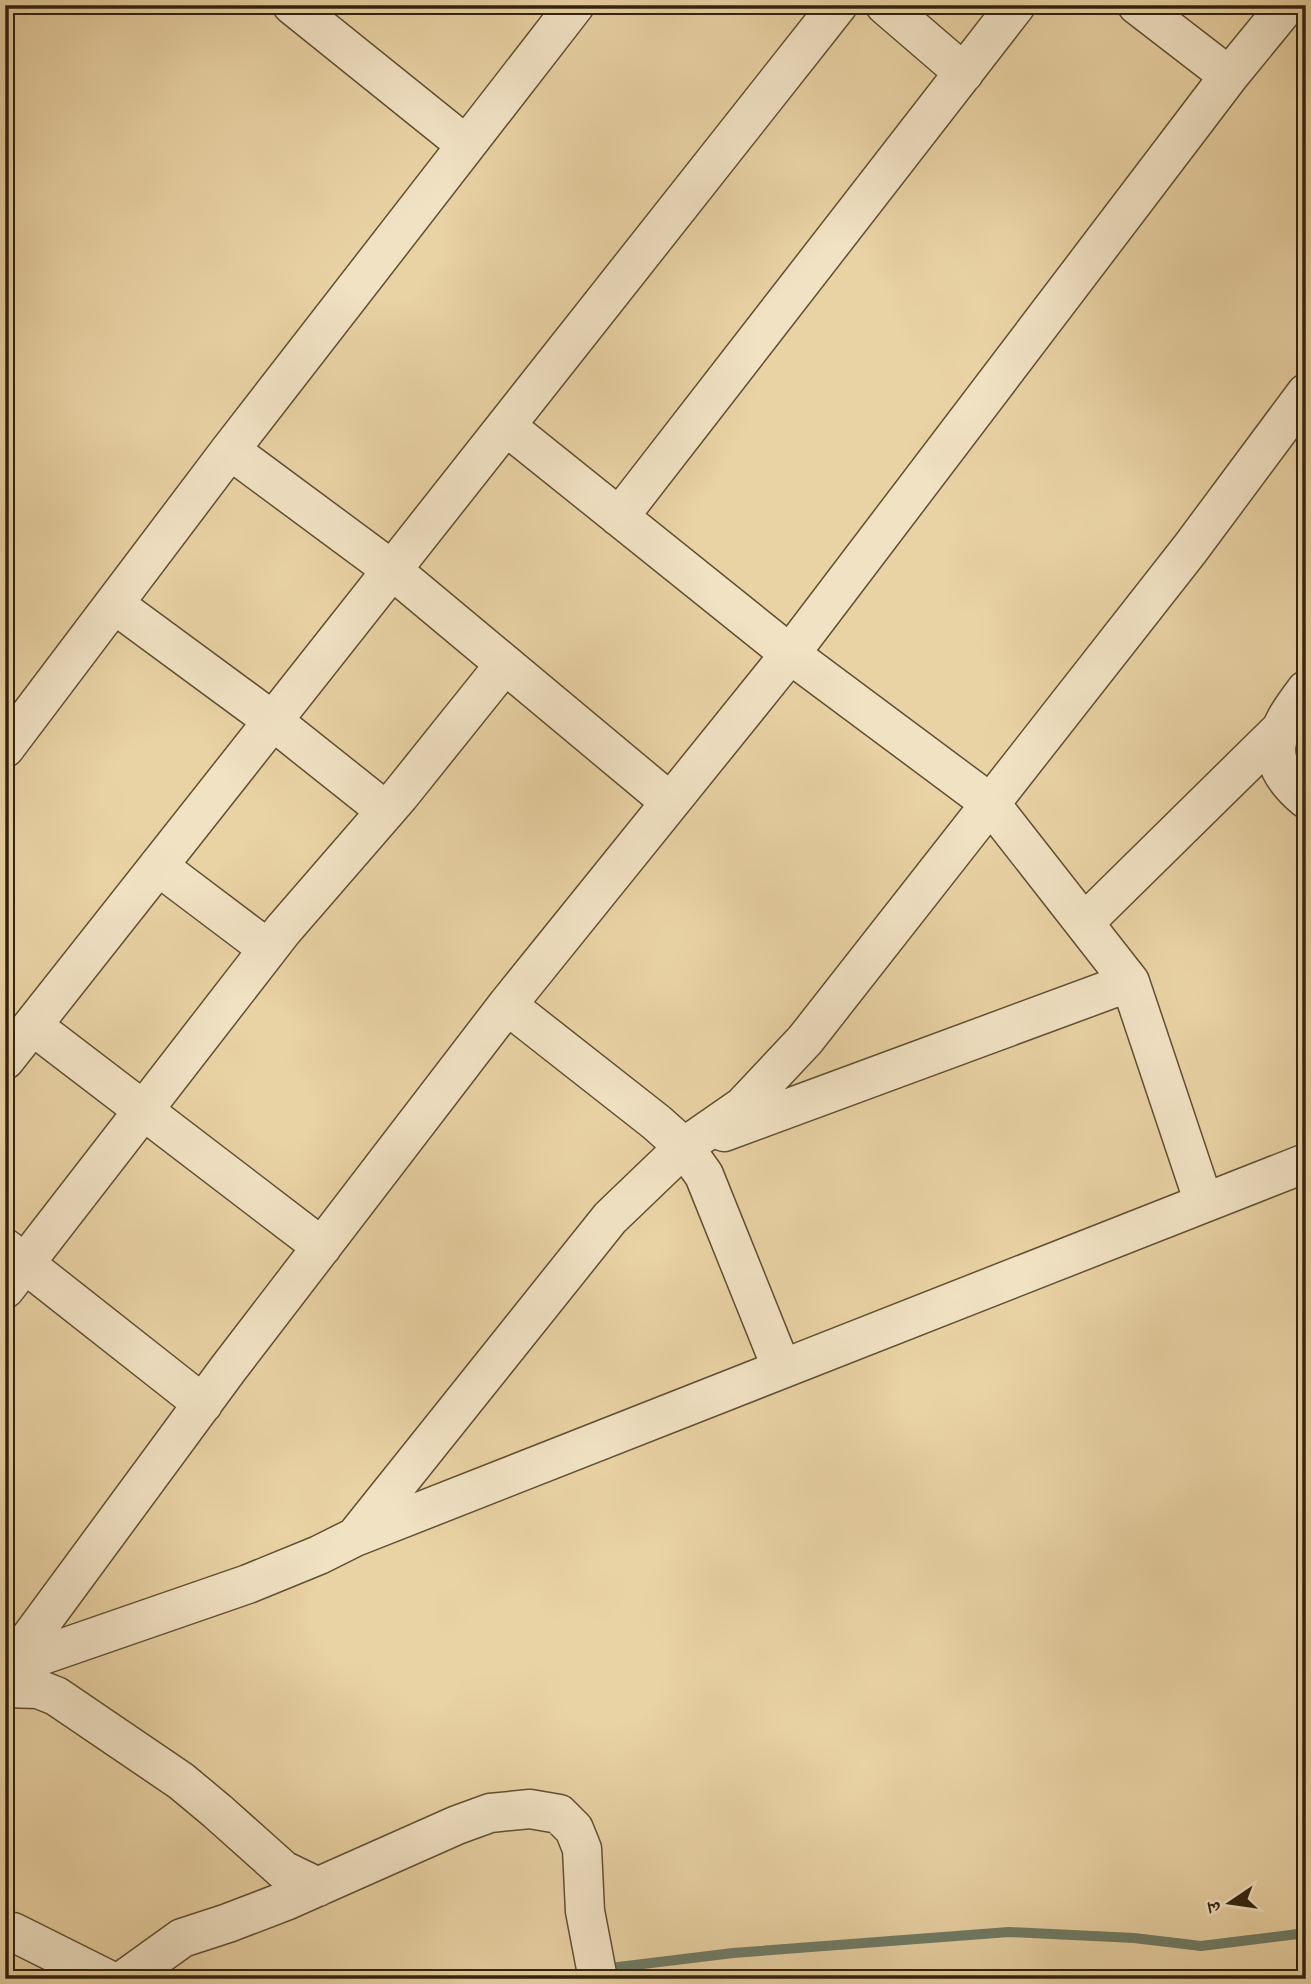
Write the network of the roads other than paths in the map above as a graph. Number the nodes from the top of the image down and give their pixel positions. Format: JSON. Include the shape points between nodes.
{"nodes":[{"id":1,"x":292,"y":5,"type":"edge"},
{"id":2,"x":575,"y":5,"type":"edge"},
{"id":3,"x":838,"y":5,"type":"edge"},
{"id":4,"x":885,"y":5,"type":"edge"},
{"id":5,"x":1016,"y":5,"type":"edge"},
{"id":6,"x":1137,"y":5,"type":"edge"},
{"id":7,"x":1287,"y":5,"type":"edge"},
{"id":8,"x":964,"y":73,"type":"junction"},
{"id":9,"x":1229,"y":76,"type":"junction"},
{"id":10,"x":466,"y":145,"type":"junction"},
{"id":11,"x":1306,"y":393,"type":"edge"},
{"id":12,"x":506,"y":426,"type":"junction"},
{"id":13,"x":230,"y":450,"type":"junction"},
{"id":14,"x":619,"y":517,"type":"junction"},
{"id":15,"x":392,"y":570,"type":"junction"},
{"id":16,"x":114,"y":604,"type":"junction"},
{"id":17,"x":790,"y":654,"type":"junction"},
{"id":18,"x":505,"y":664,"type":"junction"},
{"id":19,"x":1306,"y":690,"type":"edge"},
{"id":20,"x":274,"y":720,"type":"junction"},
{"id":21,"x":1278,"y":732,"type":"junction"},
{"id":22,"x":5,"y":748,"type":"edge"},
{"id":23,"x":1306,"y":799,"type":"edge"},
{"id":24,"x":670,"y":802,"type":"junction"},
{"id":25,"x":990,"y":803,"type":"junction"},
{"id":26,"x":386,"y":811,"type":"junction"},
{"id":27,"x":158,"y":866,"type":"junction"},
{"id":28,"x":1084,"y":923,"type":"junction"},
{"id":29,"x":268,"y":949,"type":"junction"},
{"id":30,"x":1130,"y":982,"type":"junction"},
{"id":31,"x":507,"y":1005,"type":"junction"},
{"id":32,"x":33,"y":1026,"type":"junction"},
{"id":33,"x":5,"y":1060,"type":"edge"},
{"id":34,"x":144,"y":1110,"type":"junction"},
{"id":35,"x":684,"y":1147,"type":"junction"},
{"id":36,"x":1306,"y":1163,"type":"edge"},
{"id":37,"x":1203,"y":1203,"type":"junction"},
{"id":38,"x":322,"y":1247,"type":"junction"},
{"id":39,"x":12,"y":1267,"type":"edge"},
{"id":40,"x":782,"y":1369,"type":"junction"},
{"id":41,"x":203,"y":1404,"type":"junction"},
{"id":42,"x":355,"y":1537,"type":"junction"},
{"id":43,"x":7,"y":1675,"type":"edge"},
{"id":44,"x":318,"y":1887,"type":"junction"},
{"id":45,"x":5,"y":1932,"type":"edge"},
{"id":46,"x":107,"y":1979,"type":"edge"},
{"id":47,"x":125,"y":1979,"type":"edge"},
{"id":48,"x":598,"y":1979,"type":"edge"}],
"edges":[{"from":1,"to":10,"type":"street"},
{"from":2,"to":10,"type":"street"},
{"from":3,"to":12,"type":"street"},
{"from":4,"to":8,"type":"street"},
{"from":5,"to":8,"type":"street"},
{"from":6,"to":9,"type":"street"},
{"from":7,"to":9,"type":"street"},
{"from":8,"to":14,"type":"street"},
{"from":9,"to":17,"type":"street"},
{"from":10,"to":13,"type":"street"},
{"from":11,"to":25,"type":"street"},
{"from":12,"to":14,"type":"street"},
{"from":12,"to":15,"type":"street"},
{"from":13,"to":15,"type":"street"},
{"from":13,"to":16,"type":"street"},
{"from":14,"to":17,"type":"street"},
{"from":15,"to":18,"type":"street"},
{"from":15,"to":20,"type":"street"},
{"from":16,"to":20,"type":"street"},
{"from":16,"to":22,"type":"street"},
{"from":17,"to":24,"type":"street"},
{"from":17,"to":25,"type":"street"},
{"from":18,"to":24,"type":"street"},
{"from":18,"to":26,"type":"street"},
{"from":19,"to":21,"type":"street"},
{"from":20,"to":26,"type":"street"},
{"from":20,"to":27,"type":"street"},
{"from":21,"to":23,"type":"street","via":[[1279,768]]},
{"from":21,"to":28,"type":"street"},
{"from":24,"to":31,"type":"street"},
{"from":25,"to":28,"type":"street"},
{"from":25,"to":35,"type":"street","via":[[805,1040],[743,1106]]},
{"from":26,"to":29,"type":"street"},
{"from":27,"to":29,"type":"street"},
{"from":27,"to":32,"type":"street"},
{"from":28,"to":30,"type":"street"},
{"from":29,"to":34,"type":"street"},
{"from":30,"to":35,"type":"street"},
{"from":30,"to":37,"type":"street"},
{"from":31,"to":35,"type":"street"},
{"from":31,"to":38,"type":"street"},
{"from":32,"to":33,"type":"street"},
{"from":32,"to":34,"type":"street"},
{"from":34,"to":38,"type":"street"},
{"from":34,"to":39,"type":"street"},
{"from":35,"to":40,"type":"street","via":[[704,1175]]},
{"from":35,"to":42,"type":"street","via":[[610,1219]]},
{"from":36,"to":37,"type":"street"},
{"from":37,"to":40,"type":"street"},
{"from":38,"to":41,"type":"street"},
{"from":39,"to":41,"type":"street"},
{"from":40,"to":42,"type":"street"},
{"from":41,"to":43,"type":"street"},
{"from":42,"to":43,"type":"street","via":[[248,1584]]},
{"from":43,"to":44,"type":"street","via":[[55,1696],[181,1781],[283,1870]]},
{"from":44,"to":47,"type":"street","via":[[182,1938]]},
{"from":44,"to":48,"type":"street","via":[[490,1813],[530,1809],[559,1814],[574,1829],[583,1849],[585,1911]]},
{"from":45,"to":46,"type":"street"}]}
